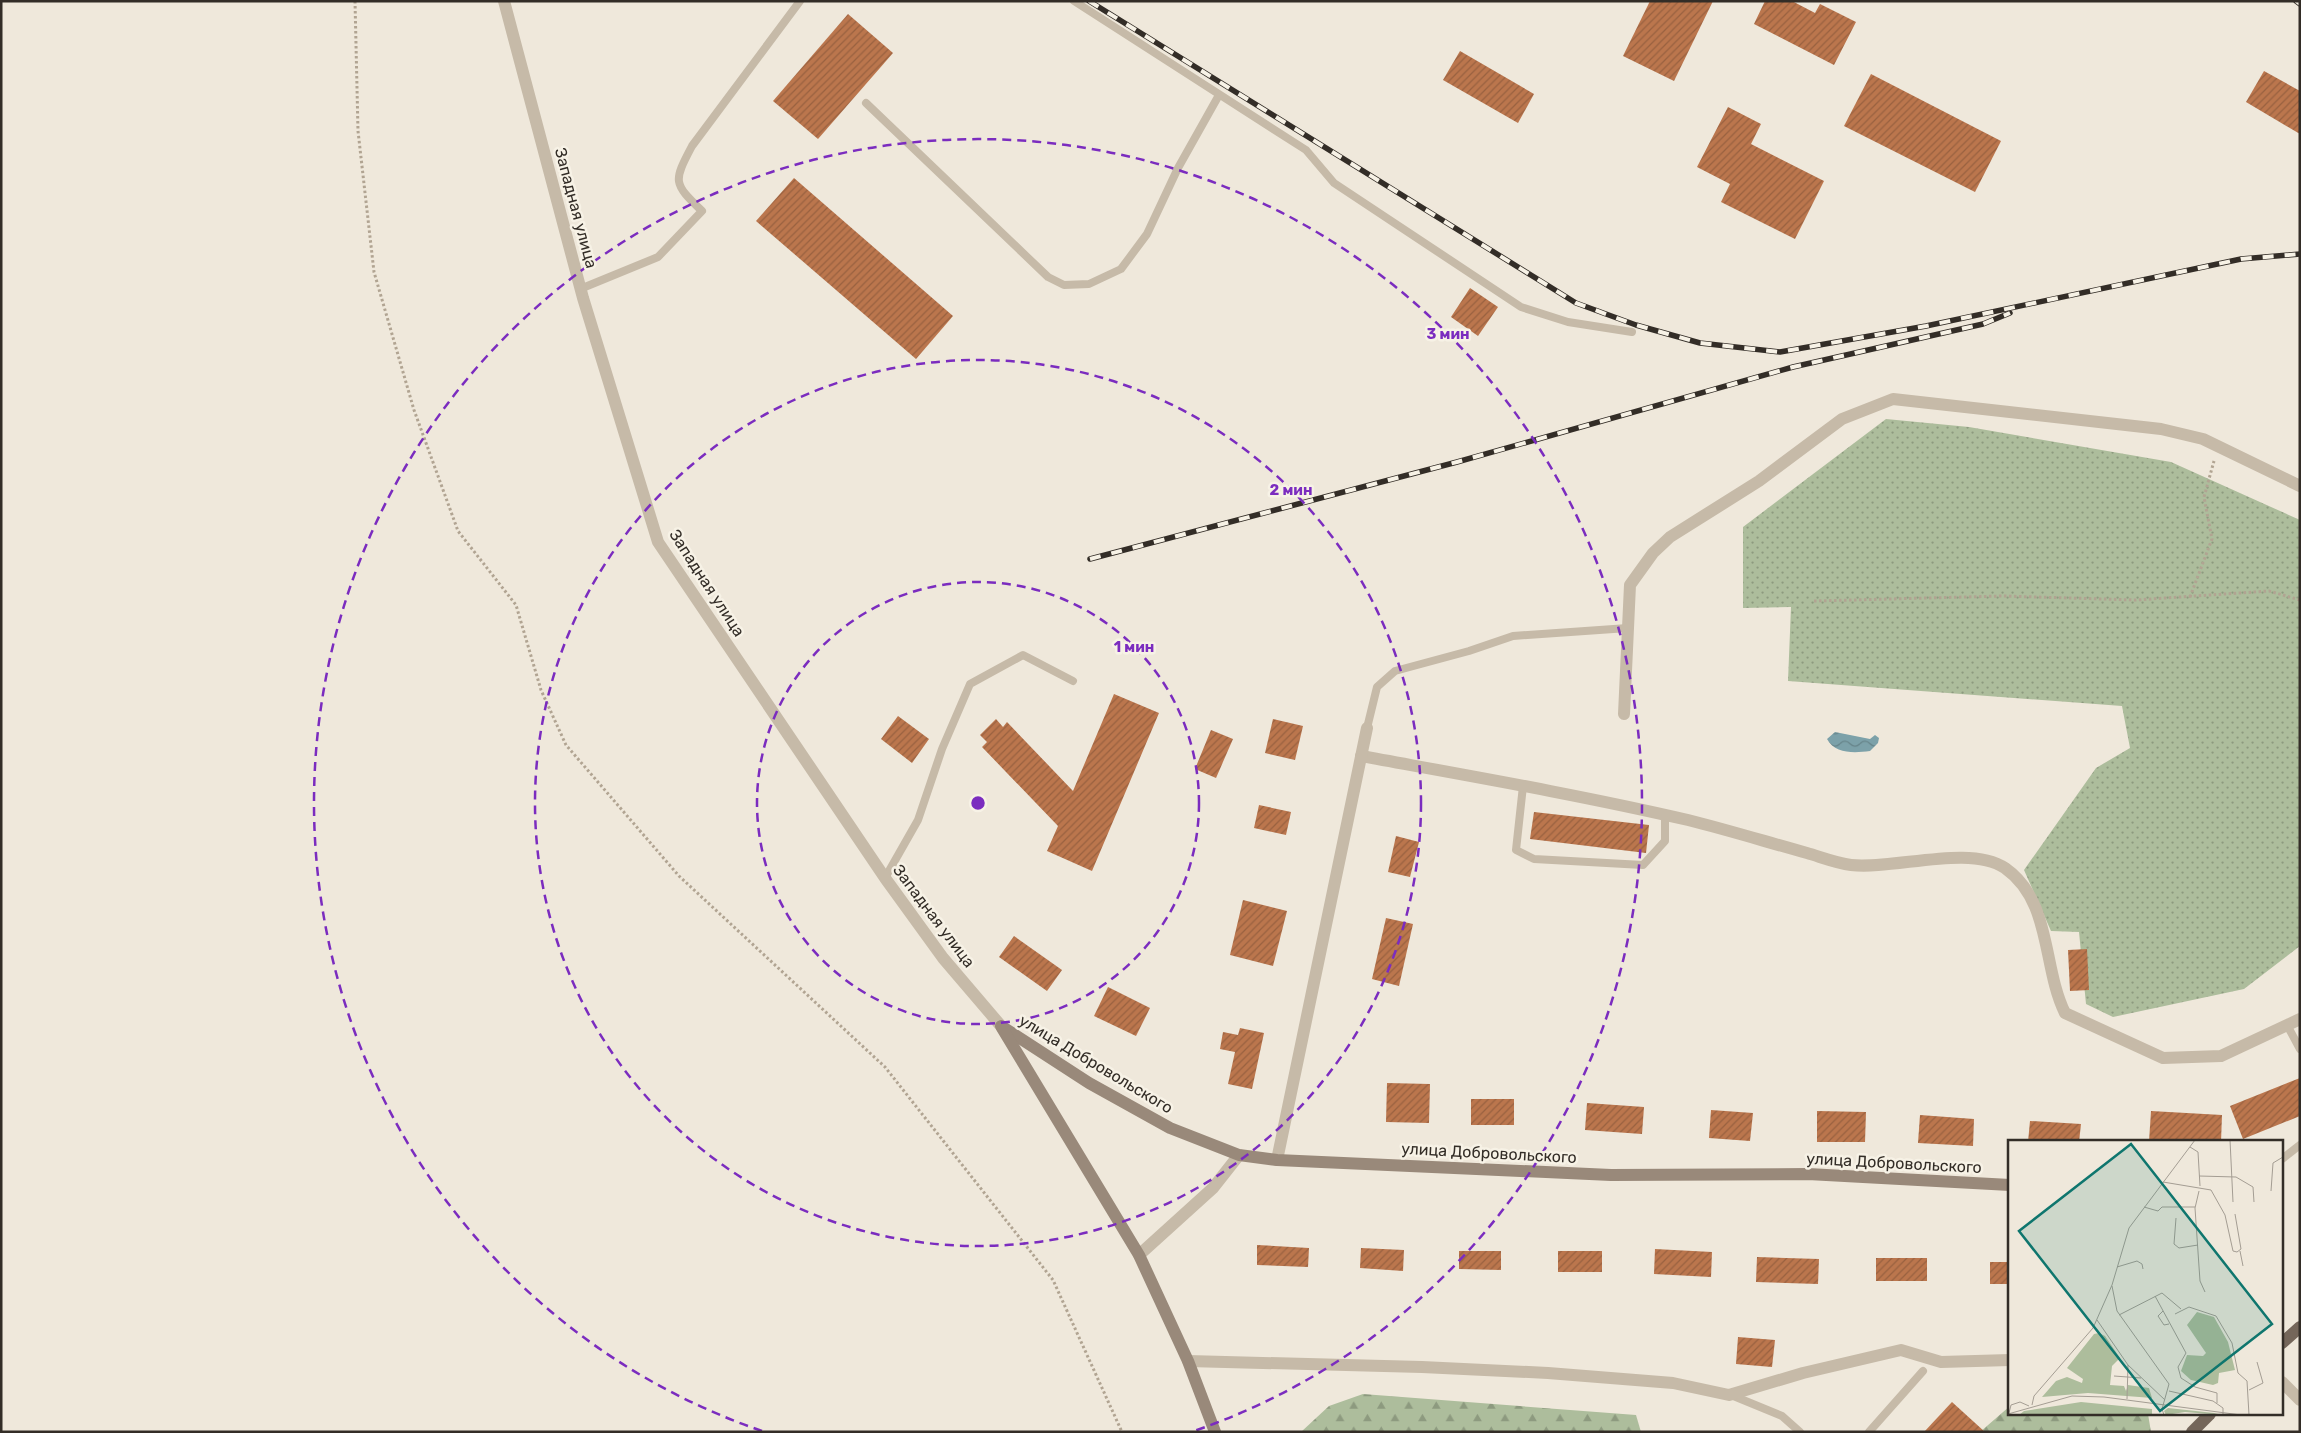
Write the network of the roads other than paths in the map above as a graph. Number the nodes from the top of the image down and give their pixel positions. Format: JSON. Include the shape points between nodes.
{"nodes":[{"id":1,"x":504,"y":1,"type":"edge"},
{"id":2,"x":800,"y":1,"type":"edge"},
{"id":3,"x":1074,"y":1,"type":"edge"},
{"id":4,"x":1219,"y":94,"type":"junction"},
{"id":5,"x":866,"y":103,"type":"dead end"},
{"id":6,"x":580,"y":289,"type":"junction"},
{"id":7,"x":1632,"y":332,"type":"dead end"},
{"id":8,"x":2300,"y":486,"type":"edge"},
{"id":9,"x":1628,"y":628,"type":"junction"},
{"id":10,"x":1072,"y":681,"type":"dead end"},
{"id":11,"x":1624,"y":714,"type":"dead end"},
{"id":12,"x":1367,"y":728,"type":"joint"},
{"id":13,"x":1361,"y":756,"type":"junction"},
{"id":14,"x":1523,"y":786,"type":"junction"},
{"id":15,"x":1665,"y":815,"type":"junction"},
{"id":16,"x":885,"y":878,"type":"junction"},
{"id":17,"x":2300,"y":1019,"type":"edge"},
{"id":18,"x":2287,"y":1025,"type":"junction"},
{"id":19,"x":1001,"y":1026,"type":"junction"},
{"id":20,"x":2300,"y":1049,"type":"edge"},
{"id":21,"x":2300,"y":1145,"type":"edge"},
{"id":22,"x":1239,"y":1155,"type":"junction"},
{"id":23,"x":2284,"y":1157,"type":"edge"},
{"id":24,"x":1278,"y":1160,"type":"junction"},
{"id":25,"x":2008,"y":1185,"type":"edge"},
{"id":26,"x":1139,"y":1255,"type":"junction"},
{"id":27,"x":2300,"y":1327,"type":"edge"},
{"id":28,"x":2284,"y":1341,"type":"edge"},
{"id":29,"x":2008,"y":1360,"type":"edge"},
{"id":30,"x":1188,"y":1361,"type":"junction"},
{"id":31,"x":1923,"y":1371,"type":"dead end"},
{"id":32,"x":2284,"y":1384,"type":"edge"},
{"id":33,"x":1729,"y":1394,"type":"junction"},
{"id":34,"x":2300,"y":1400,"type":"edge"},
{"id":35,"x":2208,"y":1416,"type":"edge"},
{"id":36,"x":1215,"y":1432,"type":"edge"},
{"id":37,"x":1800,"y":1432,"type":"edge"},
{"id":38,"x":1869,"y":1432,"type":"edge"},
{"id":39,"x":2192,"y":1432,"type":"edge"}],
"edges":[{"from":1,"to":6,"type":"street","name":"Западная улица"},
{"from":2,"to":6,"type":"lane","via":[[692,146],[678,172],[681,191],[702,211],[658,257]]},
{"from":3,"to":4,"type":"lane"},
{"from":4,"to":5,"type":"lane","via":[[1178,168],[1147,234],[1121,269],[1089,284],[1064,285],[1048,277]]},
{"from":4,"to":7,"type":"lane","via":[[1306,150],[1334,183],[1521,307],[1568,322]]},
{"from":6,"to":16,"type":"street","name":"Западная улица","via":[[658,542]]},
{"from":8,"to":9,"type":"street","via":[[2203,439],[2161,429],[1893,398],[1842,419],[1760,481],[1670,538],[1653,553],[1630,585]]},
{"from":9,"to":11,"type":"street"},
{"from":9,"to":12,"type":"lane","via":[[1513,636],[1395,670],[1377,687]]},
{"from":10,"to":16,"type":"lane","via":[[1023,655],[970,684],[942,749],[918,820]]},
{"from":12,"to":13,"type":"street"},
{"from":13,"to":14,"type":"street"},
{"from":13,"to":24,"type":"street"},
{"from":14,"to":15,"type":"street"},
{"from":14,"to":15,"type":"lane","via":[[1516,850],[1534,859],[1643,864],[1665,841]]},
{"from":15,"to":18,"type":"street","via":[[1851,865],[1970,857],[2003,867],[2020,880],[2037,909],[2058,997],[2066,1013],[2163,1058],[2222,1056]]},
{"from":16,"to":19,"type":"street","name":"Западная улица","via":[[943,958]]},
{"from":17,"to":18,"type":"street"},
{"from":18,"to":20,"type":"lane"},
{"from":19,"to":22,"type":"street","name":"улица Добровольского","via":[[1089,1083],[1170,1128]]},
{"from":19,"to":26,"type":"street"},
{"from":21,"to":23,"type":"lane"},
{"from":22,"to":24,"type":"street","name":"улица Добровольского"},
{"from":22,"to":26,"type":"street","via":[[1213,1188]]},
{"from":24,"to":25,"type":"street","name":"улица Добровольского","via":[[1611,1175],[1808,1174]]},
{"from":26,"to":30,"type":"street"},
{"from":27,"to":28,"type":"main road"},
{"from":29,"to":33,"type":"street","via":[[1941,1362],[1901,1350]]},
{"from":30,"to":33,"type":"street","via":[[1548,1373],[1673,1382]]},
{"from":30,"to":36,"type":"street"},
{"from":31,"to":38,"type":"lane"},
{"from":32,"to":34,"type":"street"},
{"from":33,"to":37,"type":"lane","via":[[1782,1416]]},
{"from":35,"to":39,"type":"main road"}]}
